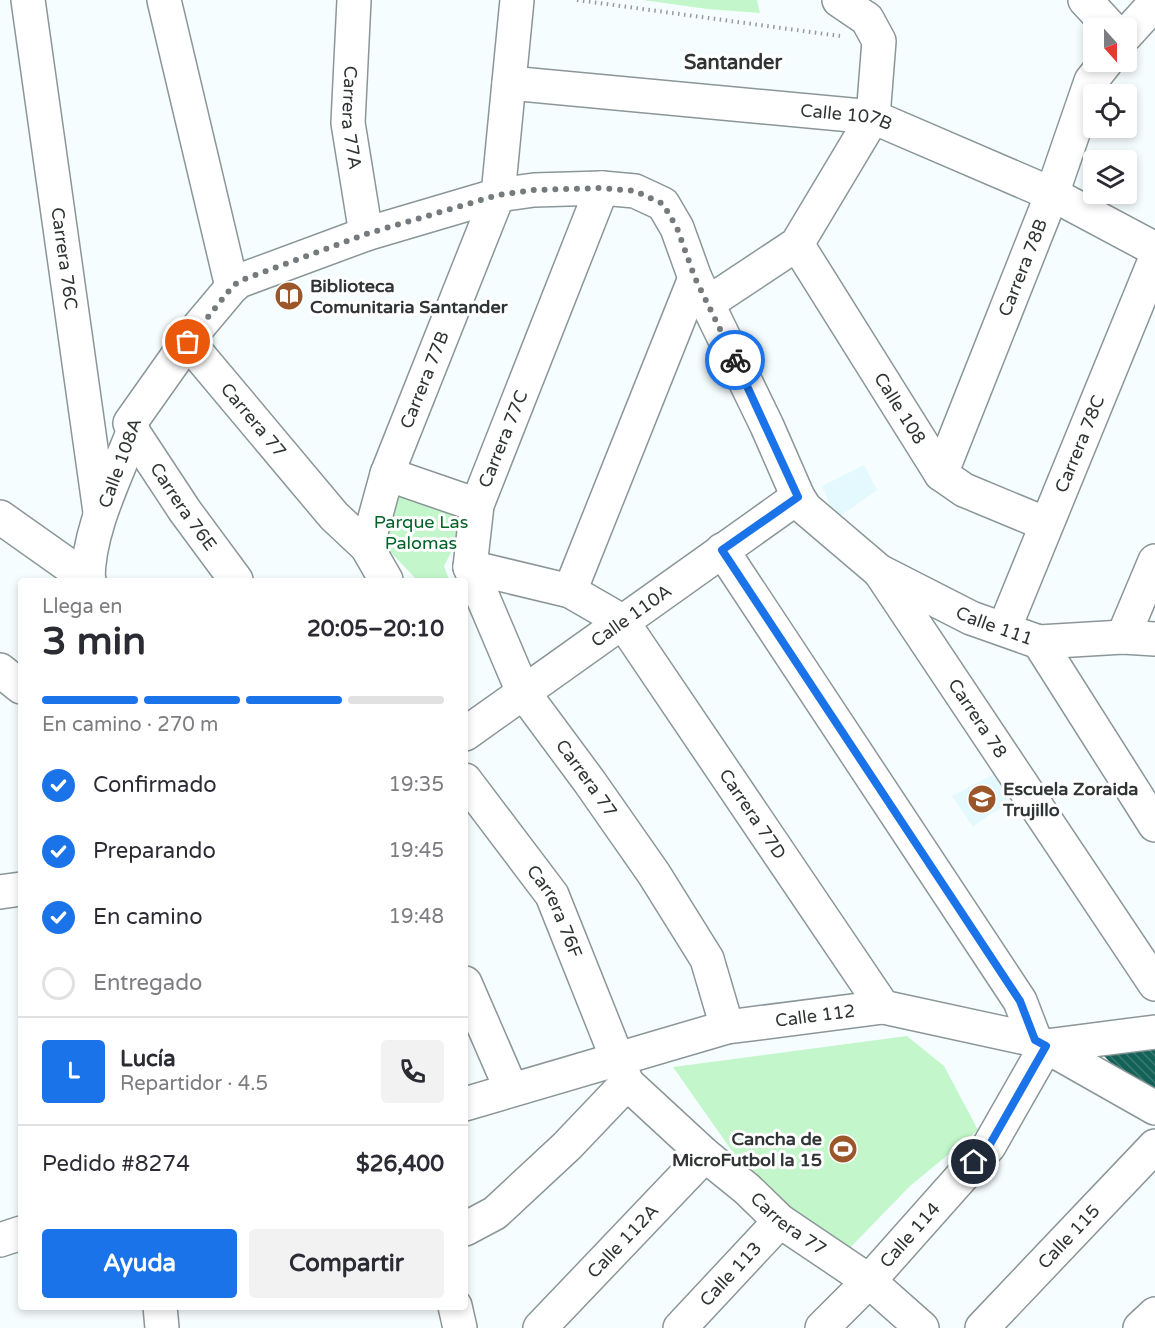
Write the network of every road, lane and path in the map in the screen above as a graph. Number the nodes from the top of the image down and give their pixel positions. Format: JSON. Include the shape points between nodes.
{"nodes":[{"id":1,"x":28,"y":0,"type":"edge"},
{"id":2,"x":164,"y":0,"type":"edge"},
{"id":3,"x":354,"y":0,"type":"edge"},
{"id":4,"x":517,"y":0,"type":"edge"},
{"id":5,"x":577,"y":0,"type":"edge"},
{"id":6,"x":839,"y":0,"type":"edge"},
{"id":7,"x":1085,"y":0,"type":"edge"},
{"id":8,"x":1155,"y":3,"type":"edge"},
{"id":9,"x":1102,"y":18,"type":"edge"},
{"id":10,"x":1137,"y":23,"type":"edge"},
{"id":11,"x":879,"y":41,"type":"junction"},
{"id":12,"x":1098,"y":72,"type":"edge"},
{"id":13,"x":509,"y":83,"type":"junction"},
{"id":14,"x":873,"y":117,"type":"junction"},
{"id":15,"x":602,"y":188,"type":"junction"},
{"id":16,"x":1052,"y":194,"type":"junction"},
{"id":17,"x":498,"y":195,"type":"junction"},
{"id":18,"x":366,"y":234,"type":"junction"},
{"id":19,"x":797,"y":244,"type":"junction"},
{"id":20,"x":1155,"y":249,"type":"edge"},
{"id":21,"x":1155,"y":260,"type":"edge"},
{"id":22,"x":232,"y":287,"type":"junction"},
{"id":23,"x":701,"y":291,"type":"junction"},
{"id":24,"x":188,"y":342,"type":"junction"},
{"id":25,"x":132,"y":432,"type":"junction"},
{"id":26,"x":387,"y":474,"type":"junction"},
{"id":27,"x":941,"y":474,"type":"junction"},
{"id":28,"x":798,"y":497,"type":"junction"},
{"id":29,"x":477,"y":505,"type":"junction"},
{"id":30,"x":101,"y":516,"type":"junction"},
{"id":31,"x":0,"y":518,"type":"edge"},
{"id":32,"x":1046,"y":524,"type":"junction"},
{"id":33,"x":367,"y":548,"type":"junction"},
{"id":34,"x":722,"y":550,"type":"junction"},
{"id":35,"x":1155,"y":561,"type":"edge"},
{"id":36,"x":470,"y":567,"type":"junction"},
{"id":37,"x":879,"y":571,"type":"junction"},
{"id":38,"x":85,"y":578,"type":"edge"},
{"id":39,"x":88,"y":578,"type":"edge"},
{"id":40,"x":234,"y":578,"type":"edge"},
{"id":41,"x":385,"y":578,"type":"edge"},
{"id":42,"x":570,"y":591,"type":"junction"},
{"id":43,"x":622,"y":621,"type":"junction"},
{"id":44,"x":1004,"y":629,"type":"junction"},
{"id":45,"x":1039,"y":642,"type":"junction"},
{"id":46,"x":1144,"y":644,"type":"edge"},
{"id":47,"x":0,"y":670,"type":"edge"},
{"id":48,"x":18,"y":685,"type":"edge"},
{"id":49,"x":523,"y":692,"type":"junction"},
{"id":50,"x":468,"y":725,"type":"edge"},
{"id":51,"x":468,"y":784,"type":"edge"},
{"id":52,"x":1155,"y":825,"type":"edge"},
{"id":53,"x":18,"y":889,"type":"edge"},
{"id":54,"x":0,"y":892,"type":"edge"},
{"id":55,"x":1155,"y":984,"type":"edge"},
{"id":56,"x":468,"y":989,"type":"edge"},
{"id":57,"x":883,"y":1007,"type":"junction"},
{"id":58,"x":727,"y":1027,"type":"junction"},
{"id":59,"x":1155,"y":1032,"type":"edge"},
{"id":60,"x":1041,"y":1043,"type":"junction"},
{"id":61,"x":623,"y":1070,"type":"junction"},
{"id":62,"x":511,"y":1089,"type":"junction"},
{"id":63,"x":468,"y":1103,"type":"edge"},
{"id":64,"x":1155,"y":1108,"type":"edge"},
{"id":65,"x":1155,"y":1146,"type":"edge"},
{"id":66,"x":705,"y":1155,"type":"junction"},
{"id":67,"x":780,"y":1221,"type":"junction"},
{"id":68,"x":468,"y":1226,"type":"edge"},
{"id":69,"x":18,"y":1234,"type":"edge"},
{"id":70,"x":0,"y":1240,"type":"edge"},
{"id":71,"x":869,"y":1281,"type":"junction"},
{"id":72,"x":160,"y":1310,"type":"edge"},
{"id":73,"x":456,"y":1310,"type":"edge"},
{"id":74,"x":1155,"y":1314,"type":"edge"},
{"id":75,"x":162,"y":1328,"type":"edge"},
{"id":76,"x":460,"y":1328,"type":"edge"},
{"id":77,"x":540,"y":1328,"type":"edge"},
{"id":78,"x":680,"y":1328,"type":"edge"},
{"id":79,"x":822,"y":1328,"type":"edge"},
{"id":80,"x":922,"y":1328,"type":"edge"},
{"id":81,"x":982,"y":1328,"type":"edge"},
{"id":82,"x":1140,"y":1328,"type":"edge"}],
"edges":[{"from":1,"to":30,"type":"street","name":"Carrera 76C"},
{"from":2,"to":22,"type":"street"},
{"from":3,"to":18,"type":"street","name":"Carrera 77A","via":[[348,123]]},
{"from":4,"to":13,"type":"street","name":"Carrera 77B"},
{"from":5,"to":11,"type":"path"},
{"from":6,"to":11,"type":"street","via":[[867,19]]},
{"from":7,"to":9,"type":"street"},
{"from":8,"to":10,"type":"street"},
{"from":11,"to":14,"type":"street"},
{"from":12,"to":16,"type":"street","name":"Carrera 78B","via":[[1091,81]]},
{"from":13,"to":14,"type":"street","name":"Calle 107B"},
{"from":13,"to":17,"type":"street","name":"Carrera 77B"},
{"from":14,"to":16,"type":"street","name":"Calle 107B"},
{"from":14,"to":19,"type":"street"},
{"from":15,"to":17,"type":"street","name":"Calle 108A"},
{"from":15,"to":23,"type":"street","name":"Calle 108A","via":[[635,191],[663,204],[677,228]]},
{"from":15,"to":29,"type":"street","name":"Carrera 77C"},
{"from":16,"to":20,"type":"street","name":"Calle 107B"},
{"from":16,"to":27,"type":"street","name":"Carrera 78B"},
{"from":17,"to":18,"type":"street","name":"Calle 108A"},
{"from":17,"to":26,"type":"street","name":"Carrera 77B"},
{"from":18,"to":22,"type":"street","name":"Calle 108A","via":[[239,281]]},
{"from":19,"to":23,"type":"street"},
{"from":19,"to":27,"type":"street","name":"Calle 108"},
{"from":21,"to":32,"type":"street","name":"Carrera 78C"},
{"from":22,"to":24,"type":"street","name":"Calle 108A"},
{"from":23,"to":28,"type":"street","name":"Calle 108A"},
{"from":23,"to":42,"type":"street"},
{"from":24,"to":25,"type":"street","name":"Calle 108A","via":[[130,423]]},
{"from":24,"to":33,"type":"street","name":"Carrera 77","via":[[334,516]]},
{"from":25,"to":30,"type":"street","name":"Calle 108A"},
{"from":25,"to":40,"type":"street","name":"Carrera 76E"},
{"from":26,"to":29,"type":"street"},
{"from":26,"to":33,"type":"street","name":"Carrera 77B"},
{"from":27,"to":32,"type":"street","name":"Calle 108","via":[[964,490]]},
{"from":28,"to":34,"type":"street","name":"Calle 110A"},
{"from":28,"to":37,"type":"street","name":"Calle 108A","via":[[805,508]]},
{"from":29,"to":36,"type":"street","name":"Carrera 77C"},
{"from":30,"to":39,"type":"street","name":"Calle 108A"},
{"from":31,"to":38,"type":"street"},
{"from":32,"to":44,"type":"street","name":"Carrera 78C"},
{"from":33,"to":41,"type":"street","name":"Carrera 77"},
{"from":34,"to":43,"type":"street","name":"Calle 110A"},
{"from":34,"to":60,"type":"street","via":[[1020,1001]]},
{"from":35,"to":46,"type":"street"},
{"from":36,"to":42,"type":"street"},
{"from":36,"to":49,"type":"street","name":"Carrera 77C"},
{"from":37,"to":44,"type":"street","name":"Calle 111","via":[[971,618]]},
{"from":37,"to":55,"type":"street","name":"Carrera 78"},
{"from":42,"to":43,"type":"street"},
{"from":43,"to":49,"type":"street","name":"Calle 110A"},
{"from":43,"to":57,"type":"street","name":"Carrera 77D"},
{"from":44,"to":45,"type":"street","name":"Calle 111"},
{"from":45,"to":46,"type":"street","name":"Calle 111"},
{"from":45,"to":52,"type":"street"},
{"from":47,"to":48,"type":"street"},
{"from":49,"to":50,"type":"street","name":"Calle 110A"},
{"from":49,"to":58,"type":"street","name":"Carrera 77","via":[[648,864],[707,959]]},
{"from":51,"to":61,"type":"street","name":"Carrera 76F","via":[[552,895]]},
{"from":53,"to":54,"type":"street"},
{"from":56,"to":62,"type":"street"},
{"from":57,"to":58,"type":"street","name":"Calle 112"},
{"from":57,"to":60,"type":"street","name":"Calle 112"},
{"from":58,"to":61,"type":"street","name":"Calle 112"},
{"from":59,"to":60,"type":"street"},
{"from":60,"to":64,"type":"street","name":"Calle 112"},
{"from":60,"to":71,"type":"street","name":"Calle 114","via":[[989,1146]]},
{"from":61,"to":62,"type":"street","name":"Calle 112"},
{"from":61,"to":66,"type":"street","name":"Carrera 77"},
{"from":61,"to":68,"type":"street","via":[[567,1146],[495,1213]]},
{"from":62,"to":63,"type":"street","name":"Calle 112"},
{"from":65,"to":81,"type":"street","name":"Calle 115"},
{"from":66,"to":67,"type":"street","name":"Carrera 77"},
{"from":66,"to":77,"type":"street","name":"Calle 112A"},
{"from":67,"to":71,"type":"street","name":"Carrera 77"},
{"from":67,"to":78,"type":"street","name":"Calle 113"},
{"from":69,"to":70,"type":"street"},
{"from":71,"to":79,"type":"street","name":"Calle 114"},
{"from":71,"to":80,"type":"street","name":"Carrera 77"},
{"from":72,"to":75,"type":"street"},
{"from":73,"to":76,"type":"street"},
{"from":74,"to":82,"type":"street"}]}
